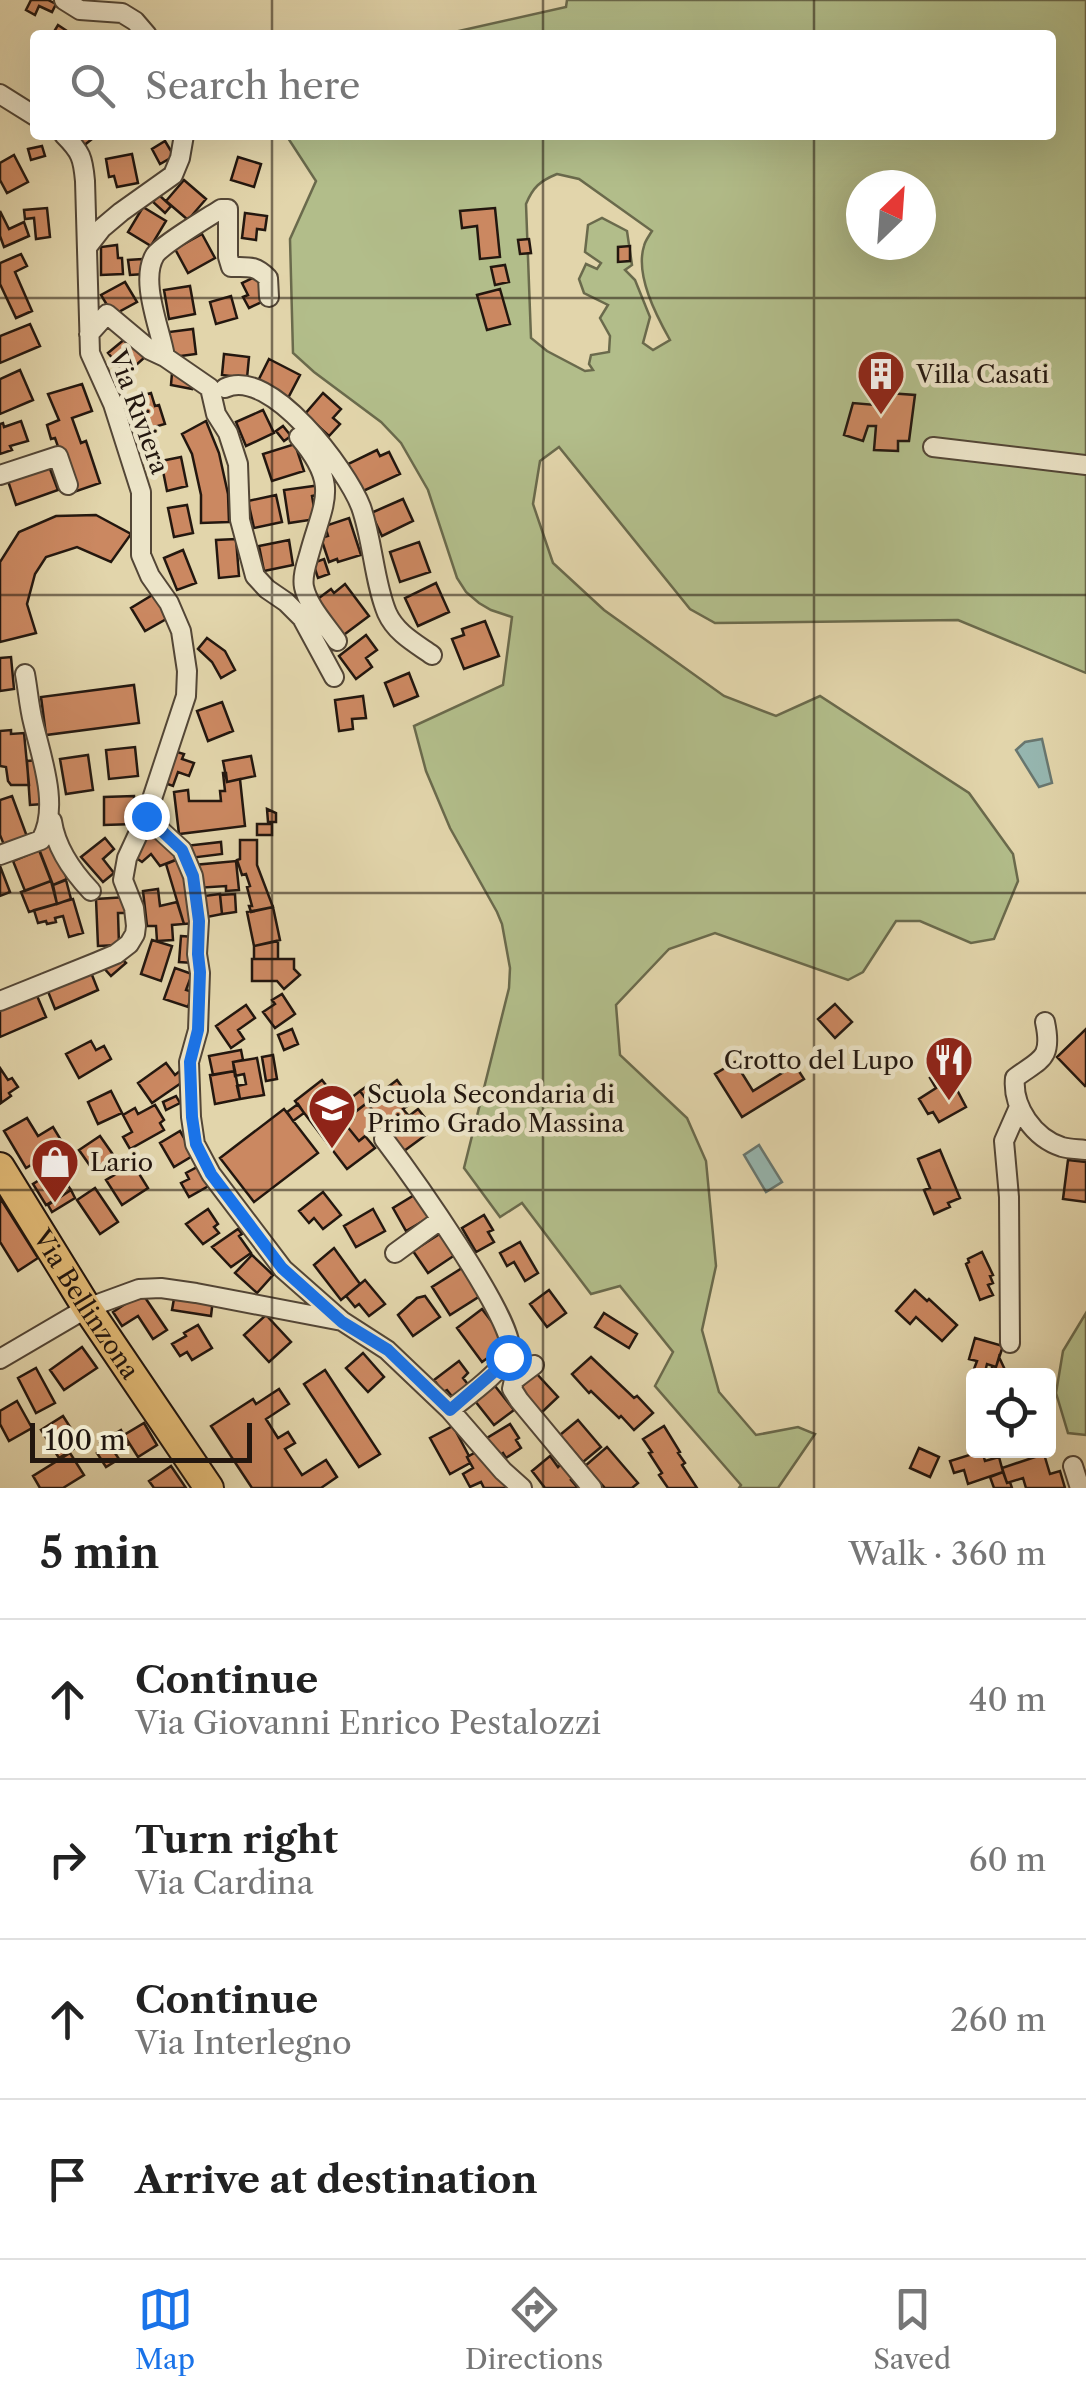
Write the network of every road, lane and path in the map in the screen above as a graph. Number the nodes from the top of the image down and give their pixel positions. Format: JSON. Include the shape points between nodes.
{"nodes":[{"id":1,"x":64,"y":0,"type":"edge"},
{"id":2,"x":142,"y":30,"type":"edge"},
{"id":3,"x":0,"y":94,"type":"edge"},
{"id":4,"x":30,"y":113,"type":"edge"},
{"id":5,"x":69,"y":140,"type":"edge"},
{"id":6,"x":183,"y":140,"type":"edge"},
{"id":7,"x":88,"y":246,"type":"junction"},
{"id":8,"x":269,"y":298,"type":"dead end"},
{"id":9,"x":89,"y":334,"type":"junction"},
{"id":10,"x":166,"y":358,"type":"junction"},
{"id":11,"x":217,"y":388,"type":"junction"},
{"id":12,"x":933,"y":447,"type":"dead end"},
{"id":13,"x":1086,"y":465,"type":"edge"},
{"id":14,"x":0,"y":475,"type":"edge"},
{"id":15,"x":68,"y":486,"type":"dead end"},
{"id":16,"x":337,"y":641,"type":"dead end"},
{"id":17,"x":432,"y":654,"type":"dead end"},
{"id":18,"x":25,"y":674,"type":"dead end"},
{"id":19,"x":334,"y":678,"type":"dead end"},
{"id":20,"x":50,"y":810,"type":"junction"},
{"id":21,"x":146,"y":816,"type":"junction"},
{"id":22,"x":0,"y":855,"type":"edge"},
{"id":23,"x":91,"y":890,"type":"dead end"},
{"id":24,"x":0,"y":1001,"type":"edge"},
{"id":25,"x":1045,"y":1022,"type":"dead end"},
{"id":26,"x":1019,"y":1107,"type":"junction"},
{"id":27,"x":384,"y":1139,"type":"dead end"},
{"id":28,"x":1086,"y":1150,"type":"edge"},
{"id":29,"x":0,"y":1167,"type":"edge"},
{"id":30,"x":440,"y":1220,"type":"junction"},
{"id":31,"x":395,"y":1253,"type":"dead end"},
{"id":32,"x":87,"y":1308,"type":"junction"},
{"id":33,"x":342,"y":1322,"type":"junction"},
{"id":34,"x":1010,"y":1343,"type":"dead end"},
{"id":35,"x":0,"y":1360,"type":"edge"},
{"id":36,"x":534,"y":1365,"type":"dead end"},
{"id":37,"x":450,"y":1410,"type":"junction"},
{"id":38,"x":1072,"y":1466,"type":"dead end"},
{"id":39,"x":209,"y":1488,"type":"edge"},
{"id":40,"x":526,"y":1488,"type":"edge"},
{"id":41,"x":592,"y":1488,"type":"edge"},
{"id":42,"x":1080,"y":1488,"type":"edge"}],
"edges":[{"from":1,"to":2,"type":"street","via":[[80,10],[122,13]]},
{"from":3,"to":4,"type":"street"},
{"from":5,"to":7,"type":"street","name":"Via Riviera","via":[[82,158]]},
{"from":6,"to":7,"type":"street","via":[[174,175],[121,212]]},
{"from":7,"to":9,"type":"street","name":"Via Riviera"},
{"from":8,"to":10,"type":"street","via":[[262,272],[231,266],[228,209],[221,209],[156,253],[150,268]]},
{"from":9,"to":10,"type":"street","via":[[107,314]]},
{"from":9,"to":21,"type":"street","name":"Via Riviera","via":[[141,492],[141,555],[181,631],[188,671],[186,696]]},
{"from":10,"to":11,"type":"street"},
{"from":11,"to":16,"type":"street","via":[[268,404],[312,452],[326,496],[302,582]]},
{"from":11,"to":17,"type":"street","via":[[235,383],[272,397],[340,468],[368,530],[386,612],[403,635]]},
{"from":11,"to":19,"type":"street","via":[[216,414],[238,464],[240,520],[255,576],[302,618]]},
{"from":12,"to":13,"type":"street"},
{"from":14,"to":15,"type":"street","via":[[58,456]]},
{"from":18,"to":20,"type":"street"},
{"from":20,"to":22,"type":"street","via":[[41,840]]},
{"from":20,"to":23,"type":"street","via":[[54,838]]},
{"from":21,"to":24,"type":"street","name":"Via Riviera","via":[[123,880],[136,926],[129,944]]},
{"from":21,"to":33,"type":"street","via":[[182,850],[193,876],[200,972],[190,1062],[196,1144],[282,1268]]},
{"from":25,"to":26,"type":"street","via":[[1042,1059],[1015,1078]]},
{"from":26,"to":28,"type":"street","via":[[1040,1136]]},
{"from":26,"to":34,"type":"street","via":[[1004,1141]]},
{"from":27,"to":30,"type":"street"},
{"from":29,"to":32,"type":"main road","name":"Via Bellinzona"},
{"from":30,"to":31,"type":"street"},
{"from":30,"to":37,"type":"street","via":[[511,1342],[503,1364]]},
{"from":32,"to":33,"type":"street","via":[[161,1288]]},
{"from":32,"to":35,"type":"street"},
{"from":32,"to":39,"type":"main road","name":"Via Bellinzona"},
{"from":33,"to":37,"type":"street","via":[[388,1350]]},
{"from":36,"to":41,"type":"street","via":[[512,1389]]},
{"from":37,"to":40,"type":"street"},
{"from":38,"to":42,"type":"street"}]}
